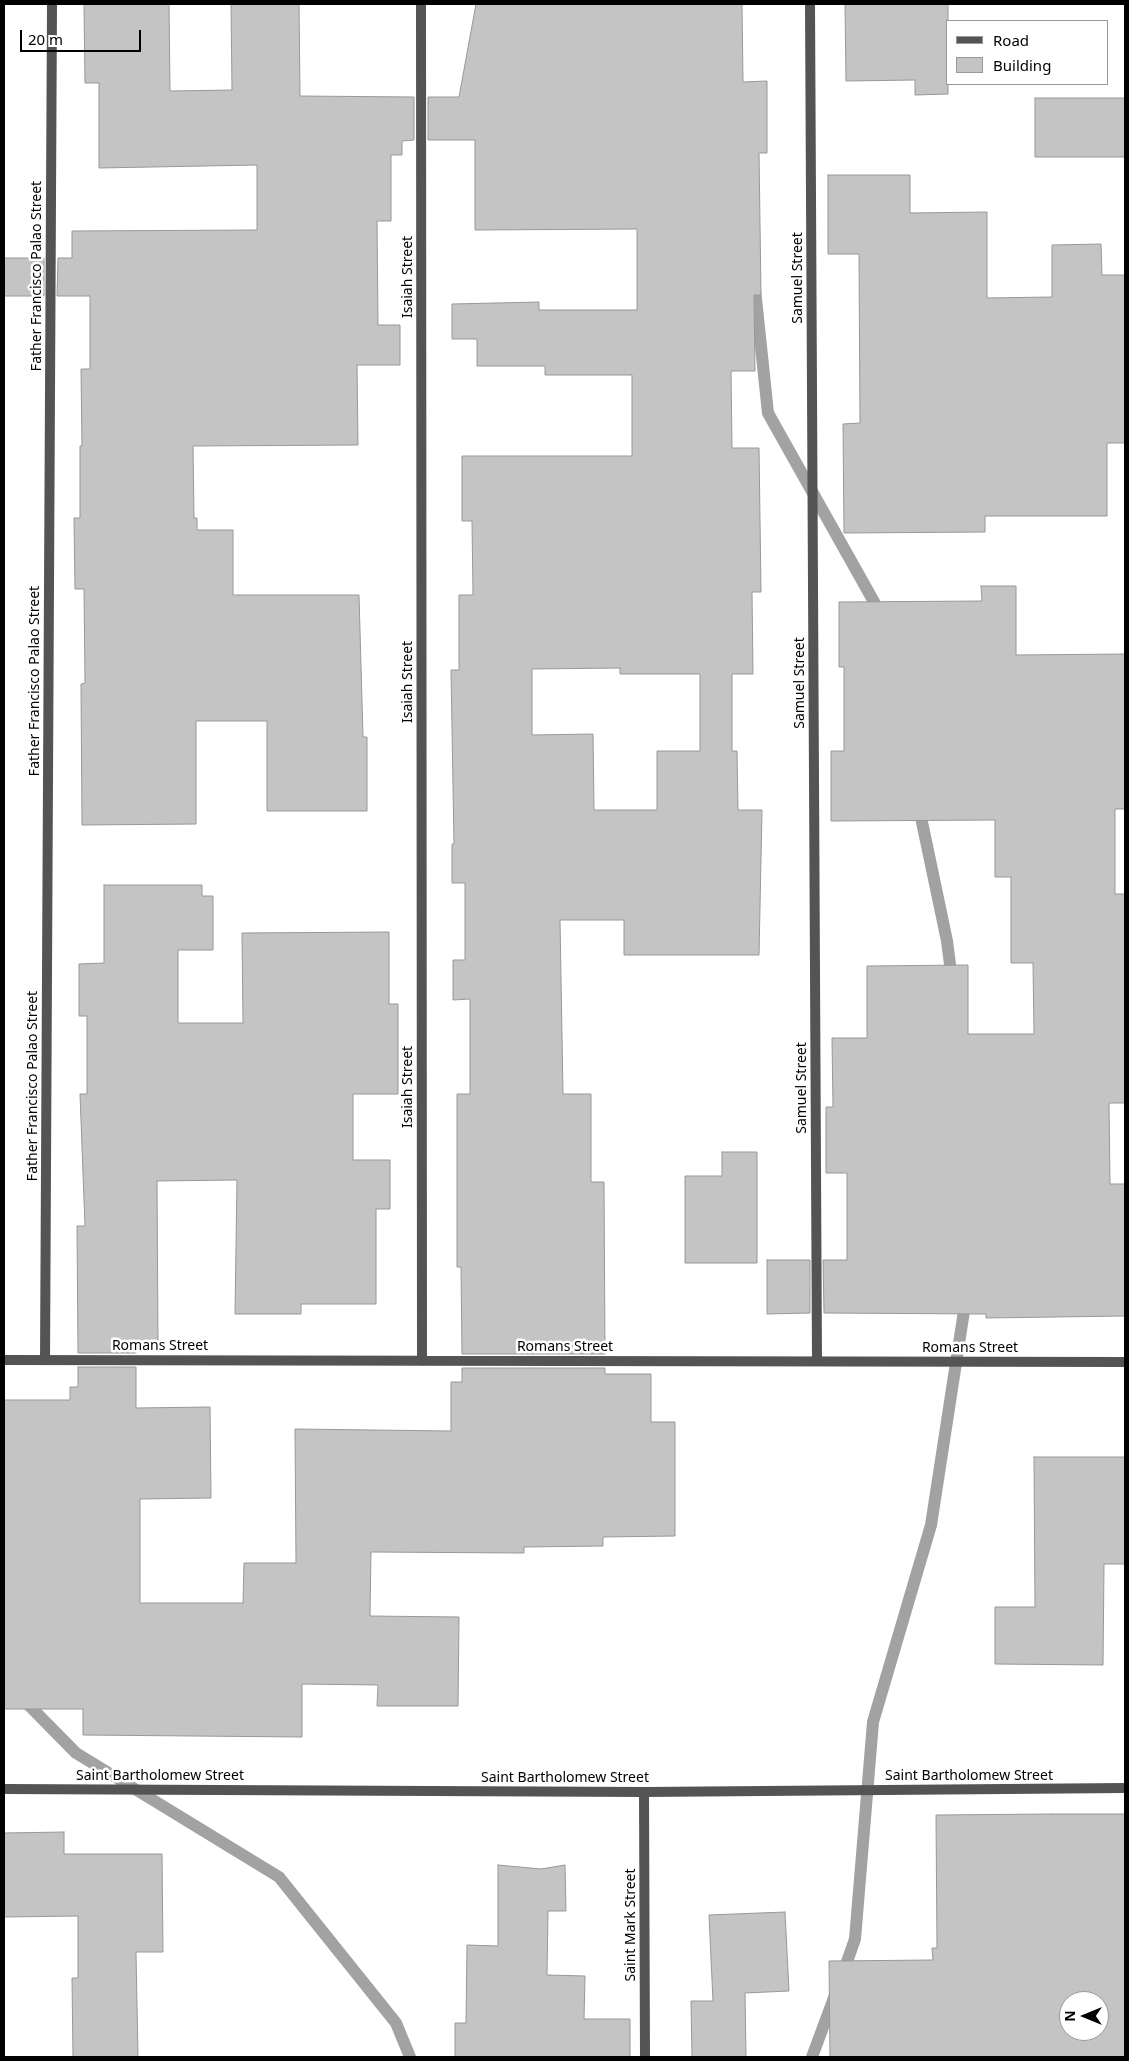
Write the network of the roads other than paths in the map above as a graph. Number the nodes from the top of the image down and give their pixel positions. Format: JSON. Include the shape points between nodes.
{"nodes":[{"id":1,"x":52,"y":4,"type":"edge"},
{"id":2,"x":421,"y":4,"type":"edge"},
{"id":3,"x":810,"y":4,"type":"edge"},
{"id":4,"x":45,"y":1359,"type":"junction"},
{"id":5,"x":4,"y":1360,"type":"edge"},
{"id":6,"x":422,"y":1361,"type":"junction"},
{"id":7,"x":817,"y":1361,"type":"junction"},
{"id":8,"x":1125,"y":1362,"type":"edge"},
{"id":9,"x":1125,"y":1788,"type":"edge"},
{"id":10,"x":4,"y":1789,"type":"edge"},
{"id":11,"x":644,"y":1792,"type":"junction"},
{"id":12,"x":645,"y":2057,"type":"edge"}],
"edges":[{"from":1,"to":4,"type":"street","name":"Father Francisco Palao Street"},
{"from":2,"to":6,"type":"street","name":"Isaiah Street"},
{"from":3,"to":7,"type":"street","name":"Samuel Street"},
{"from":4,"to":5,"type":"street","name":"Romans Street"},
{"from":4,"to":6,"type":"street","name":"Romans Street"},
{"from":6,"to":7,"type":"street","name":"Romans Street"},
{"from":7,"to":8,"type":"street","name":"Romans Street"},
{"from":9,"to":11,"type":"street","name":"Saint Bartholomew Street"},
{"from":10,"to":11,"type":"street","name":"Saint Bartholomew Street"},
{"from":11,"to":12,"type":"street","name":"Saint Mark Street"}]}
